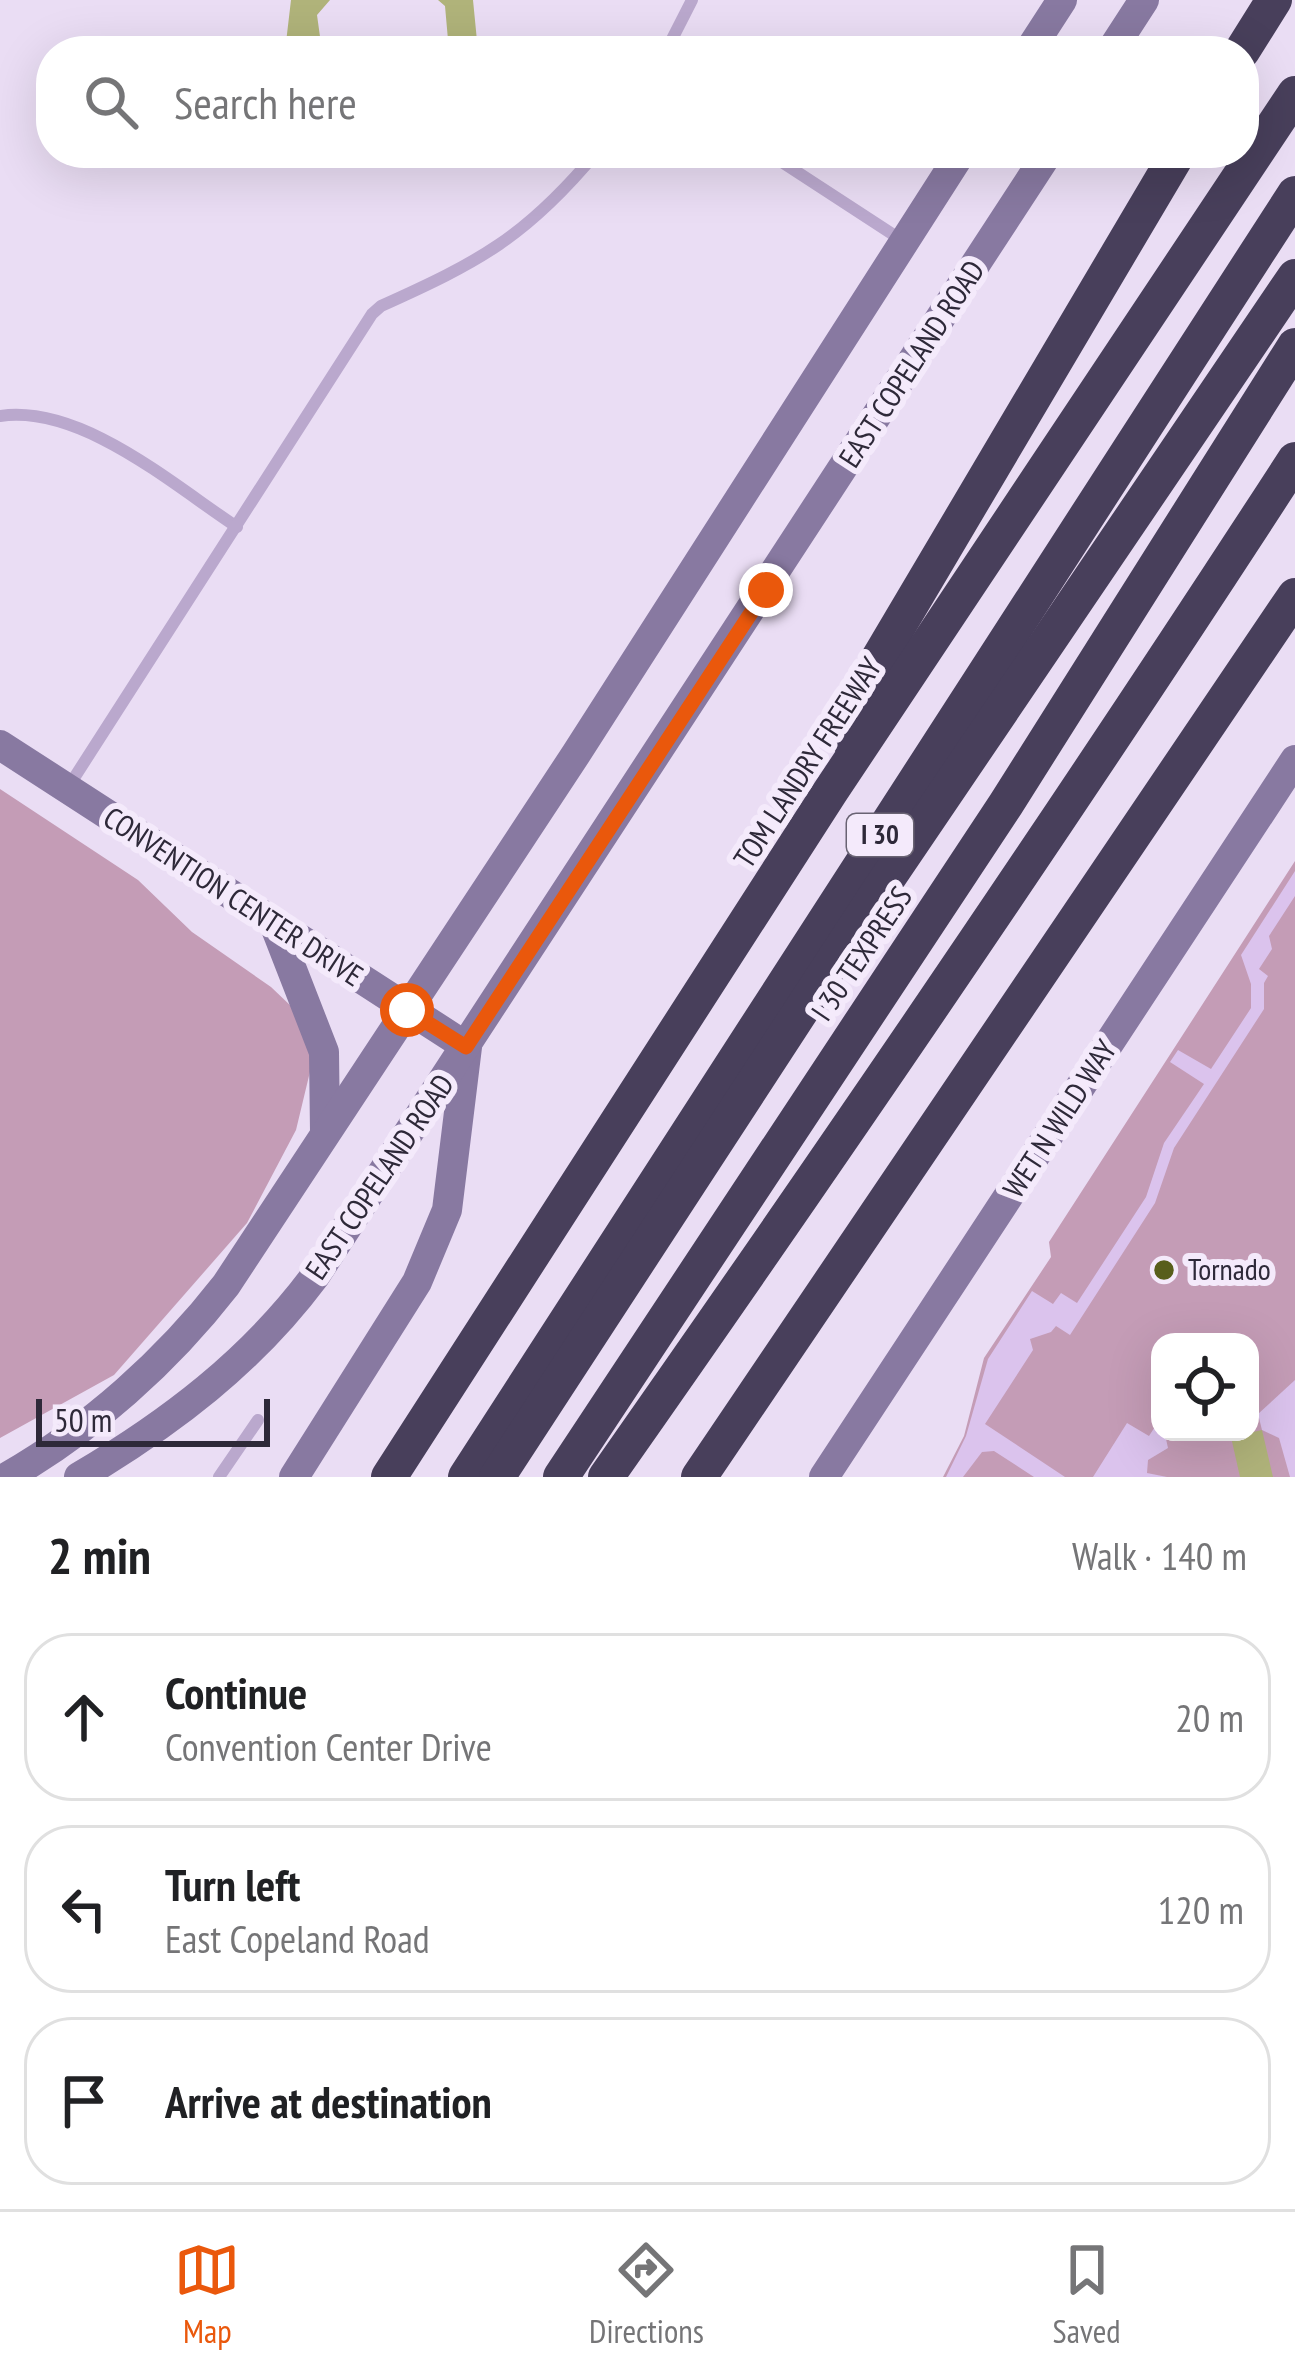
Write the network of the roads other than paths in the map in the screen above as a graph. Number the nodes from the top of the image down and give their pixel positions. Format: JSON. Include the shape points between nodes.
{"nodes":[{"id":1,"x":692,"y":0,"type":"edge"},
{"id":2,"x":1062,"y":0,"type":"edge"},
{"id":3,"x":1144,"y":0,"type":"edge"},
{"id":4,"x":1274,"y":0,"type":"edge"},
{"id":5,"x":674,"y":36,"type":"edge"},
{"id":6,"x":1039,"y":36,"type":"edge"},
{"id":7,"x":1121,"y":36,"type":"edge"},
{"id":8,"x":1251,"y":36,"type":"edge"},
{"id":9,"x":1295,"y":94,"type":"edge"},
{"id":10,"x":1259,"y":148,"type":"edge"},
{"id":11,"x":583,"y":168,"type":"edge"},
{"id":12,"x":791,"y":168,"type":"edge"},
{"id":13,"x":951,"y":168,"type":"edge"},
{"id":14,"x":1038,"y":168,"type":"edge"},
{"id":15,"x":1169,"y":168,"type":"edge"},
{"id":16,"x":1246,"y":168,"type":"edge"},
{"id":17,"x":1295,"y":194,"type":"edge"},
{"id":18,"x":903,"y":242,"type":"junction"},
{"id":19,"x":1295,"y":277,"type":"edge"},
{"id":20,"x":1295,"y":346,"type":"edge"},
{"id":21,"x":0,"y":416,"type":"edge"},
{"id":22,"x":1295,"y":460,"type":"edge"},
{"id":23,"x":237,"y":527,"type":"junction"},
{"id":24,"x":1295,"y":596,"type":"edge"},
{"id":25,"x":0,"y":745,"type":"edge"},
{"id":26,"x":1295,"y":760,"type":"edge"},
{"id":27,"x":67,"y":789,"type":"junction"},
{"id":28,"x":830,"y":792,"type":"junction"},
{"id":29,"x":275,"y":926,"type":"junction"},
{"id":30,"x":407,"y":1010,"type":"junction"},
{"id":31,"x":466,"y":1047,"type":"junction"},
{"id":32,"x":325,"y":1132,"type":"junction"},
{"id":33,"x":258,"y":1420,"type":"dead end"},
{"id":34,"x":8,"y":1477,"type":"edge"},
{"id":35,"x":79,"y":1477,"type":"edge"},
{"id":36,"x":219,"y":1477,"type":"edge"},
{"id":37,"x":294,"y":1477,"type":"edge"},
{"id":38,"x":389,"y":1477,"type":"edge"},
{"id":39,"x":466,"y":1477,"type":"edge"},
{"id":40,"x":497,"y":1477,"type":"edge"},
{"id":41,"x":561,"y":1477,"type":"edge"},
{"id":42,"x":606,"y":1477,"type":"edge"},
{"id":43,"x":699,"y":1477,"type":"edge"},
{"id":44,"x":824,"y":1477,"type":"edge"}],
"edges":[{"from":1,"to":5,"type":"lane"},
{"from":2,"to":6,"type":"main road"},
{"from":3,"to":7,"type":"main road"},
{"from":4,"to":8,"type":"highway"},
{"from":9,"to":10,"type":"highway","name":"TOM LANDRY FREEWAY","number":"I 30"},
{"from":11,"to":23,"type":"lane","via":[[505,242],[372,314]]},
{"from":12,"to":18,"type":"lane"},
{"from":13,"to":18,"type":"main road"},
{"from":14,"to":31,"type":"main road","name":"EAST COPELAND ROAD"},
{"from":15,"to":28,"type":"highway","via":[[875,665]]},
{"from":16,"to":28,"type":"highway","name":"TOM LANDRY FREEWAY","number":"I 30"},
{"from":17,"to":39,"type":"highway","number":"I 30"},
{"from":18,"to":30,"type":"main road"},
{"from":19,"to":40,"type":"highway","name":"I 30 TEXPRESS","via":[[881,888]]},
{"from":20,"to":41,"type":"highway","name":"I 30 TEXPRESS","via":[[1006,804]]},
{"from":21,"to":23,"type":"lane","via":[[42,417],[95,435]]},
{"from":22,"to":42,"type":"highway"},
{"from":23,"to":27,"type":"lane"},
{"from":24,"to":43,"type":"highway"},
{"from":25,"to":27,"type":"main road","name":"CONVENTION CENTER DRIVE"},
{"from":26,"to":44,"type":"main road","name":"WET N WILD WAY"},
{"from":27,"to":29,"type":"main road","name":"CONVENTION CENTER DRIVE"},
{"from":28,"to":38,"type":"highway","name":"TOM LANDRY FREEWAY","number":"I 30"},
{"from":29,"to":30,"type":"main road","name":"CONVENTION CENTER DRIVE"},
{"from":29,"to":32,"type":"main road","via":[[324,1052]]},
{"from":30,"to":31,"type":"main road","name":"CONVENTION CENTER DRIVE"},
{"from":30,"to":32,"type":"main road"},
{"from":31,"to":35,"type":"main road","name":"EAST COPELAND ROAD","via":[[293,1306],[164,1425]]},
{"from":31,"to":37,"type":"main road","via":[[447,1210],[417,1282]]},
{"from":32,"to":34,"type":"main road","via":[[203,1315],[119,1397]]},
{"from":33,"to":36,"type":"lane"}]}
